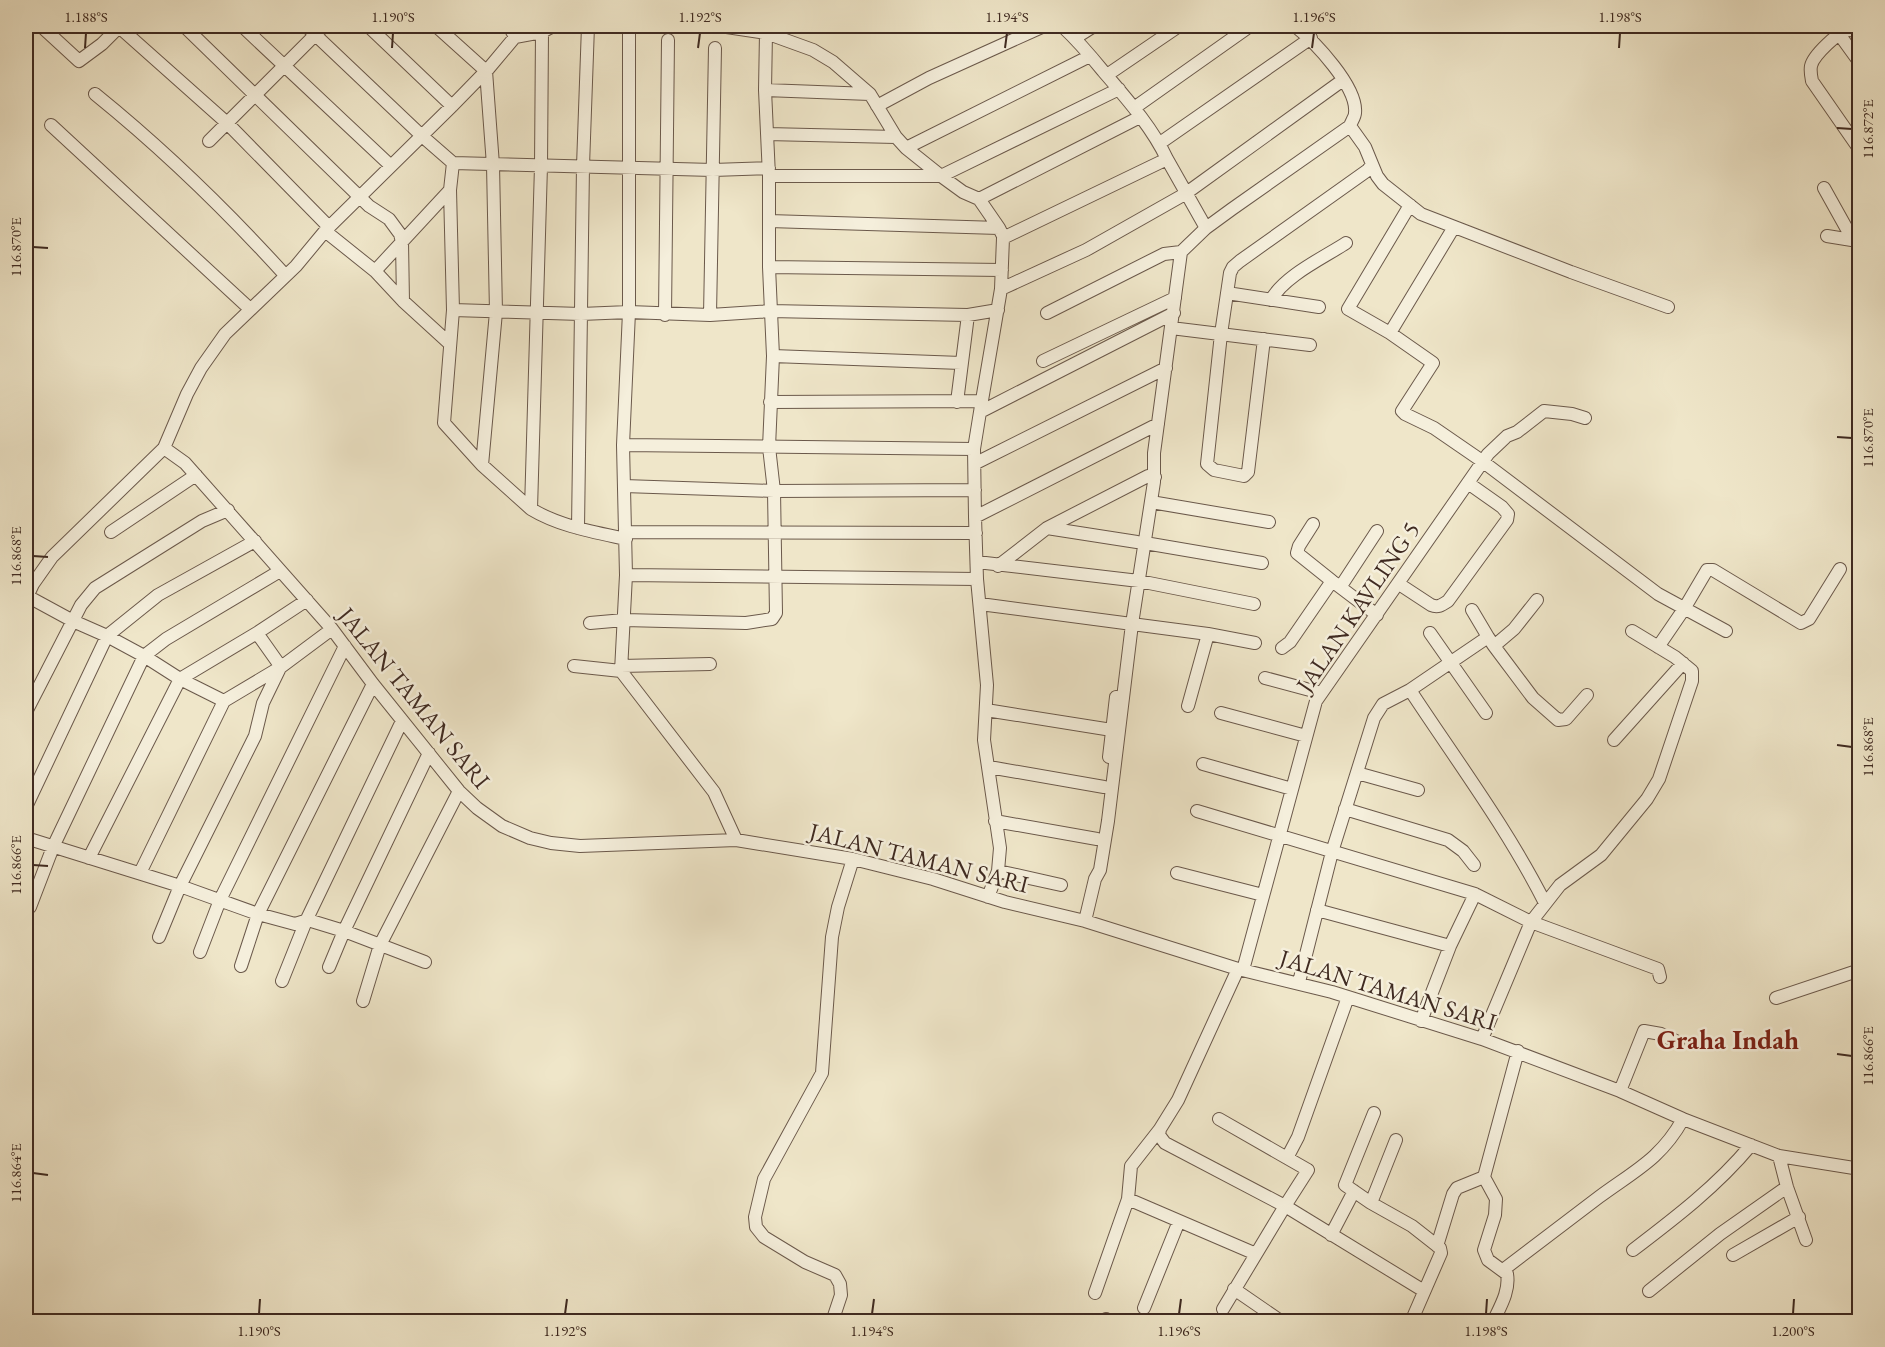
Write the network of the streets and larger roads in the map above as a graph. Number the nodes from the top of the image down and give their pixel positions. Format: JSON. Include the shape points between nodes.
{"nodes":[{"id":1,"x":41,"y":26,"type":"edge"},
{"id":2,"x":119,"y":26,"type":"edge"},
{"id":3,"x":184,"y":26,"type":"edge"},
{"id":4,"x":242,"y":26,"type":"edge"},
{"id":5,"x":368,"y":26,"type":"edge"},
{"id":6,"x":436,"y":26,"type":"edge"},
{"id":7,"x":509,"y":26,"type":"edge"},
{"id":8,"x":588,"y":26,"type":"edge"},
{"id":9,"x":629,"y":26,"type":"edge"},
{"id":10,"x":720,"y":26,"type":"edge"},
{"id":11,"x":1044,"y":26,"type":"edge"},
{"id":12,"x":1062,"y":26,"type":"edge"},
{"id":13,"x":1094,"y":26,"type":"edge"},
{"id":14,"x":1179,"y":26,"type":"edge"},
{"id":15,"x":1250,"y":26,"type":"edge"},
{"id":16,"x":1295,"y":26,"type":"edge"},
{"id":17,"x":315,"y":28,"type":"edge"},
{"id":18,"x":548,"y":29,"type":"edge"},
{"id":19,"x":1860,"y":32,"type":"edge"},
{"id":20,"x":766,"y":33,"type":"junction"},
{"id":21,"x":1839,"y":34,"type":"junction"},
{"id":22,"x":515,"y":37,"type":"junction"},
{"id":23,"x":1075,"y":38,"type":"junction"},
{"id":24,"x":1311,"y":38,"type":"junction"},
{"id":25,"x":668,"y":40,"type":"dead end"},
{"id":26,"x":715,"y":48,"type":"dead end"},
{"id":27,"x":1090,"y":56,"type":"junction"},
{"id":28,"x":1860,"y":63,"type":"edge"},
{"id":29,"x":284,"y":66,"type":"junction"},
{"id":30,"x":486,"y":70,"type":"junction"},
{"id":31,"x":1107,"y":75,"type":"junction"},
{"id":32,"x":1343,"y":80,"type":"junction"},
{"id":33,"x":1119,"y":89,"type":"junction"},
{"id":34,"x":765,"y":90,"type":"junction"},
{"id":35,"x":95,"y":94,"type":"dead end"},
{"id":36,"x":870,"y":94,"type":"junction"},
{"id":37,"x":255,"y":95,"type":"junction"},
{"id":38,"x":452,"y":106,"type":"junction"},
{"id":39,"x":878,"y":106,"type":"junction"},
{"id":40,"x":1137,"y":113,"type":"junction"},
{"id":41,"x":227,"y":123,"type":"junction"},
{"id":42,"x":51,"y":125,"type":"dead end"},
{"id":43,"x":1350,"y":126,"type":"junction"},
{"id":44,"x":767,"y":134,"type":"junction"},
{"id":45,"x":422,"y":136,"type":"junction"},
{"id":46,"x":896,"y":137,"type":"junction"},
{"id":47,"x":209,"y":141,"type":"dead end"},
{"id":48,"x":1160,"y":143,"type":"junction"},
{"id":49,"x":906,"y":148,"type":"junction"},
{"id":50,"x":1860,"y":150,"type":"edge"},
{"id":51,"x":1167,"y":159,"type":"junction"},
{"id":52,"x":453,"y":163,"type":"junction"},
{"id":53,"x":1372,"y":164,"type":"junction"},
{"id":54,"x":493,"y":165,"type":"junction"},
{"id":55,"x":392,"y":166,"type":"junction"},
{"id":56,"x":541,"y":166,"type":"junction"},
{"id":57,"x":583,"y":166,"type":"junction"},
{"id":58,"x":630,"y":167,"type":"junction"},
{"id":59,"x":666,"y":169,"type":"junction"},
{"id":60,"x":713,"y":170,"type":"junction"},
{"id":61,"x":769,"y":172,"type":"junction"},
{"id":62,"x":940,"y":176,"type":"junction"},
{"id":63,"x":1824,"y":188,"type":"dead end"},
{"id":64,"x":450,"y":190,"type":"junction"},
{"id":65,"x":1185,"y":195,"type":"junction"},
{"id":66,"x":360,"y":197,"type":"junction"},
{"id":67,"x":979,"y":199,"type":"junction"},
{"id":68,"x":1410,"y":205,"type":"junction"},
{"id":69,"x":769,"y":221,"type":"junction"},
{"id":70,"x":1454,"y":227,"type":"junction"},
{"id":71,"x":1206,"y":228,"type":"junction"},
{"id":72,"x":327,"y":229,"type":"junction"},
{"id":73,"x":1001,"y":233,"type":"junction"},
{"id":74,"x":1827,"y":236,"type":"dead end"},
{"id":75,"x":1856,"y":241,"type":"edge"},
{"id":76,"x":402,"y":242,"type":"junction"},
{"id":77,"x":1346,"y":243,"type":"dead end"},
{"id":78,"x":1181,"y":252,"type":"junction"},
{"id":79,"x":769,"y":267,"type":"junction"},
{"id":80,"x":1002,"y":270,"type":"junction"},
{"id":81,"x":375,"y":272,"type":"junction"},
{"id":82,"x":285,"y":275,"type":"junction"},
{"id":83,"x":1001,"y":289,"type":"junction"},
{"id":84,"x":1227,"y":293,"type":"junction"},
{"id":85,"x":1175,"y":298,"type":"junction"},
{"id":86,"x":1271,"y":300,"type":"junction"},
{"id":87,"x":403,"y":301,"type":"junction"},
{"id":88,"x":1319,"y":307,"type":"dead end"},
{"id":89,"x":1668,"y":307,"type":"dead end"},
{"id":90,"x":250,"y":309,"type":"junction"},
{"id":91,"x":453,"y":310,"type":"junction"},
{"id":92,"x":998,"y":310,"type":"junction"},
{"id":93,"x":770,"y":311,"type":"junction"},
{"id":94,"x":496,"y":312,"type":"junction"},
{"id":95,"x":629,"y":312,"type":"junction"},
{"id":96,"x":1047,"y":313,"type":"dead end"},
{"id":97,"x":1174,"y":313,"type":"junction"},
{"id":98,"x":537,"y":314,"type":"junction"},
{"id":99,"x":581,"y":314,"type":"junction"},
{"id":100,"x":665,"y":315,"type":"junction"},
{"id":101,"x":710,"y":315,"type":"junction"},
{"id":102,"x":968,"y":315,"type":"junction"},
{"id":103,"x":1171,"y":328,"type":"junction"},
{"id":104,"x":1390,"y":333,"type":"junction"},
{"id":105,"x":1221,"y":334,"type":"junction"},
{"id":106,"x":1264,"y":339,"type":"junction"},
{"id":107,"x":449,"y":343,"type":"junction"},
{"id":108,"x":1310,"y":345,"type":"dead end"},
{"id":109,"x":772,"y":356,"type":"junction"},
{"id":110,"x":1043,"y":361,"type":"dead end"},
{"id":111,"x":961,"y":363,"type":"junction"},
{"id":112,"x":1166,"y":368,"type":"junction"},
{"id":113,"x":770,"y":402,"type":"junction"},
{"id":114,"x":957,"y":402,"type":"junction"},
{"id":115,"x":981,"y":407,"type":"junction"},
{"id":116,"x":1585,"y":418,"type":"dead end"},
{"id":117,"x":1158,"y":424,"type":"junction"},
{"id":118,"x":623,"y":445,"type":"junction"},
{"id":119,"x":769,"y":447,"type":"junction"},
{"id":120,"x":164,"y":448,"type":"junction"},
{"id":121,"x":974,"y":449,"type":"junction"},
{"id":122,"x":1485,"y":458,"type":"junction"},
{"id":123,"x":976,"y":463,"type":"junction"},
{"id":124,"x":482,"y":465,"type":"junction"},
{"id":125,"x":1152,"y":473,"type":"junction"},
{"id":126,"x":196,"y":475,"type":"junction"},
{"id":127,"x":1468,"y":483,"type":"junction"},
{"id":128,"x":624,"y":486,"type":"junction"},
{"id":129,"x":975,"y":490,"type":"junction"},
{"id":130,"x":774,"y":491,"type":"junction"},
{"id":131,"x":1151,"y":502,"type":"junction"},
{"id":132,"x":531,"y":509,"type":"junction"},
{"id":133,"x":228,"y":510,"type":"junction"},
{"id":134,"x":975,"y":517,"type":"junction"},
{"id":135,"x":1269,"y":522,"type":"dead end"},
{"id":136,"x":1313,"y":524,"type":"dead end"},
{"id":137,"x":578,"y":528,"type":"junction"},
{"id":138,"x":1047,"y":528,"type":"junction"},
{"id":139,"x":1377,"y":531,"type":"dead end"},
{"id":140,"x":111,"y":532,"type":"dead end"},
{"id":141,"x":976,"y":532,"type":"junction"},
{"id":142,"x":775,"y":534,"type":"junction"},
{"id":143,"x":626,"y":536,"type":"junction"},
{"id":144,"x":255,"y":541,"type":"junction"},
{"id":145,"x":1141,"y":542,"type":"junction"},
{"id":146,"x":977,"y":562,"type":"junction"},
{"id":147,"x":1262,"y":563,"type":"dead end"},
{"id":148,"x":998,"y":566,"type":"junction"},
{"id":149,"x":1840,"y":569,"type":"dead end"},
{"id":150,"x":280,"y":571,"type":"junction"},
{"id":151,"x":626,"y":575,"type":"junction"},
{"id":152,"x":776,"y":578,"type":"junction"},
{"id":153,"x":977,"y":579,"type":"junction"},
{"id":154,"x":1135,"y":581,"type":"junction"},
{"id":155,"x":1336,"y":583,"type":"junction"},
{"id":156,"x":1399,"y":584,"type":"junction"},
{"id":157,"x":26,"y":598,"type":"edge"},
{"id":158,"x":307,"y":600,"type":"junction"},
{"id":159,"x":1537,"y":600,"type":"dead end"},
{"id":160,"x":980,"y":604,"type":"junction"},
{"id":161,"x":1254,"y":604,"type":"dead end"},
{"id":162,"x":1684,"y":609,"type":"junction"},
{"id":163,"x":1472,"y":610,"type":"dead end"},
{"id":164,"x":1377,"y":615,"type":"junction"},
{"id":165,"x":624,"y":620,"type":"junction"},
{"id":166,"x":73,"y":621,"type":"junction"},
{"id":167,"x":590,"y":623,"type":"dead end"},
{"id":168,"x":1129,"y":623,"type":"junction"},
{"id":169,"x":332,"y":629,"type":"junction"},
{"id":170,"x":1632,"y":631,"type":"dead end"},
{"id":171,"x":1726,"y":631,"type":"dead end"},
{"id":172,"x":257,"y":633,"type":"junction"},
{"id":173,"x":1430,"y":633,"type":"dead end"},
{"id":174,"x":1208,"y":634,"type":"junction"},
{"id":175,"x":107,"y":636,"type":"junction"},
{"id":176,"x":1491,"y":641,"type":"junction"},
{"id":177,"x":1255,"y":643,"type":"dead end"},
{"id":178,"x":345,"y":646,"type":"junction"},
{"id":179,"x":1658,"y":646,"type":"junction"},
{"id":180,"x":1282,"y":648,"type":"dead end"},
{"id":181,"x":144,"y":656,"type":"junction"},
{"id":182,"x":1451,"y":663,"type":"junction"},
{"id":183,"x":1683,"y":663,"type":"junction"},
{"id":184,"x":710,"y":664,"type":"dead end"},
{"id":185,"x":573,"y":666,"type":"dead end"},
{"id":186,"x":281,"y":667,"type":"junction"},
{"id":187,"x":621,"y":668,"type":"junction"},
{"id":188,"x":1265,"y":678,"type":"dead end"},
{"id":189,"x":180,"y":679,"type":"junction"},
{"id":190,"x":373,"y":684,"type":"junction"},
{"id":191,"x":1410,"y":690,"type":"junction"},
{"id":192,"x":1322,"y":693,"type":"junction"},
{"id":193,"x":1587,"y":695,"type":"dead end"},
{"id":194,"x":1188,"y":706,"type":"dead end"},
{"id":195,"x":220,"y":709,"type":"junction"},
{"id":196,"x":986,"y":710,"type":"junction"},
{"id":197,"x":26,"y":712,"type":"edge"},
{"id":198,"x":1221,"y":713,"type":"dead end"},
{"id":199,"x":1486,"y":713,"type":"dead end"},
{"id":200,"x":402,"y":722,"type":"junction"},
{"id":201,"x":1115,"y":731,"type":"junction"},
{"id":202,"x":1306,"y":736,"type":"junction"},
{"id":203,"x":1614,"y":740,"type":"dead end"},
{"id":204,"x":429,"y":753,"type":"junction"},
{"id":205,"x":1112,"y":763,"type":"junction"},
{"id":206,"x":1203,"y":764,"type":"dead end"},
{"id":207,"x":989,"y":767,"type":"junction"},
{"id":208,"x":1357,"y":773,"type":"junction"},
{"id":209,"x":1104,"y":787,"type":"junction"},
{"id":210,"x":1292,"y":789,"type":"junction"},
{"id":211,"x":1418,"y":790,"type":"dead end"},
{"id":212,"x":459,"y":791,"type":"junction"},
{"id":213,"x":26,"y":807,"type":"edge"},
{"id":214,"x":1345,"y":810,"type":"junction"},
{"id":215,"x":1197,"y":811,"type":"dead end"},
{"id":216,"x":1104,"y":820,"type":"junction"},
{"id":217,"x":995,"y":821,"type":"junction"},
{"id":218,"x":1279,"y":837,"type":"junction"},
{"id":219,"x":26,"y":838,"type":"edge"},
{"id":220,"x":1098,"y":839,"type":"junction"},
{"id":221,"x":736,"y":840,"type":"junction"},
{"id":222,"x":52,"y":848,"type":"junction"},
{"id":223,"x":1332,"y":852,"type":"junction"},
{"id":224,"x":89,"y":858,"type":"junction"},
{"id":225,"x":853,"y":859,"type":"junction"},
{"id":226,"x":1474,"y":865,"type":"dead end"},
{"id":227,"x":998,"y":871,"type":"junction"},
{"id":228,"x":140,"y":873,"type":"junction"},
{"id":229,"x":1177,"y":873,"type":"dead end"},
{"id":230,"x":1095,"y":879,"type":"junction"},
{"id":231,"x":1060,"y":885,"type":"dead end"},
{"id":232,"x":180,"y":886,"type":"junction"},
{"id":233,"x":1475,"y":894,"type":"junction"},
{"id":234,"x":1263,"y":895,"type":"junction"},
{"id":235,"x":988,"y":897,"type":"junction"},
{"id":236,"x":220,"y":900,"type":"junction"},
{"id":237,"x":1545,"y":903,"type":"junction"},
{"id":238,"x":30,"y":907,"type":"dead end"},
{"id":239,"x":1317,"y":910,"type":"junction"},
{"id":240,"x":258,"y":914,"type":"junction"},
{"id":241,"x":306,"y":921,"type":"junction"},
{"id":242,"x":1085,"y":921,"type":"junction"},
{"id":243,"x":1531,"y":922,"type":"junction"},
{"id":244,"x":344,"y":931,"type":"junction"},
{"id":245,"x":159,"y":937,"type":"dead end"},
{"id":246,"x":380,"y":945,"type":"junction"},
{"id":247,"x":1450,"y":946,"type":"junction"},
{"id":248,"x":200,"y":952,"type":"dead end"},
{"id":249,"x":425,"y":962,"type":"dead end"},
{"id":250,"x":241,"y":966,"type":"dead end"},
{"id":251,"x":329,"y":967,"type":"dead end"},
{"id":252,"x":1241,"y":970,"type":"junction"},
{"id":253,"x":1860,"y":970,"type":"edge"},
{"id":254,"x":1660,"y":977,"type":"dead end"},
{"id":255,"x":282,"y":981,"type":"dead end"},
{"id":256,"x":1299,"y":982,"type":"junction"},
{"id":257,"x":1348,"y":997,"type":"junction"},
{"id":258,"x":1776,"y":998,"type":"dead end"},
{"id":259,"x":363,"y":1001,"type":"dead end"},
{"id":260,"x":1421,"y":1021,"type":"junction"},
{"id":261,"x":1482,"y":1039,"type":"junction"},
{"id":262,"x":1678,"y":1042,"type":"dead end"},
{"id":263,"x":1518,"y":1051,"type":"junction"},
{"id":264,"x":1620,"y":1091,"type":"junction"},
{"id":265,"x":1374,"y":1113,"type":"dead end"},
{"id":266,"x":1218,"y":1119,"type":"dead end"},
{"id":267,"x":1683,"y":1119,"type":"junction"},
{"id":268,"x":1160,"y":1129,"type":"junction"},
{"id":269,"x":1396,"y":1140,"type":"dead end"},
{"id":270,"x":1751,"y":1145,"type":"junction"},
{"id":271,"x":1779,"y":1156,"type":"junction"},
{"id":272,"x":1287,"y":1158,"type":"junction"},
{"id":273,"x":1860,"y":1169,"type":"edge"},
{"id":274,"x":1484,"y":1177,"type":"junction"},
{"id":275,"x":1787,"y":1187,"type":"junction"},
{"id":276,"x":1354,"y":1191,"type":"junction"},
{"id":277,"x":1128,"y":1199,"type":"junction"},
{"id":278,"x":1371,"y":1203,"type":"junction"},
{"id":279,"x":1285,"y":1206,"type":"junction"},
{"id":280,"x":1799,"y":1217,"type":"junction"},
{"id":281,"x":1179,"y":1221,"type":"junction"},
{"id":282,"x":1331,"y":1235,"type":"junction"},
{"id":283,"x":1806,"y":1240,"type":"dead end"},
{"id":284,"x":1437,"y":1246,"type":"junction"},
{"id":285,"x":1633,"y":1250,"type":"dead end"},
{"id":286,"x":1256,"y":1254,"type":"junction"},
{"id":287,"x":1733,"y":1255,"type":"dead end"},
{"id":288,"x":1503,"y":1270,"type":"junction"},
{"id":289,"x":1234,"y":1290,"type":"junction"},
{"id":290,"x":1424,"y":1291,"type":"junction"},
{"id":291,"x":1649,"y":1291,"type":"dead end"},
{"id":292,"x":1095,"y":1293,"type":"dead end"},
{"id":293,"x":1144,"y":1308,"type":"dead end"},
{"id":294,"x":1223,"y":1308,"type":"dead end"},
{"id":295,"x":832,"y":1322,"type":"edge"},
{"id":296,"x":1282,"y":1322,"type":"edge"},
{"id":297,"x":1411,"y":1322,"type":"edge"},
{"id":298,"x":1493,"y":1322,"type":"edge"}],
"edges":[{"from":1,"to":2,"type":"street","via":[[79,61]]},
{"from":2,"to":41,"type":"street"},
{"from":3,"to":37,"type":"street"},
{"from":4,"to":29,"type":"street"},
{"from":5,"to":38,"type":"street"},
{"from":6,"to":30,"type":"street"},
{"from":7,"to":22,"type":"street"},
{"from":8,"to":57,"type":"street"},
{"from":9,"to":58,"type":"street"},
{"from":10,"to":20,"type":"street"},
{"from":11,"to":39,"type":"street","via":[[929,78]]},
{"from":12,"to":23,"type":"street"},
{"from":13,"to":23,"type":"street"},
{"from":14,"to":31,"type":"street"},
{"from":15,"to":40,"type":"street"},
{"from":16,"to":24,"type":"street"},
{"from":17,"to":29,"type":"street"},
{"from":17,"to":45,"type":"street"},
{"from":18,"to":22,"type":"street"},
{"from":18,"to":56,"type":"street"},
{"from":19,"to":21,"type":"street"},
{"from":20,"to":34,"type":"street"},
{"from":20,"to":36,"type":"street","via":[[813,50]]},
{"from":21,"to":28,"type":"street"},
{"from":21,"to":50,"type":"street","via":[[1815,56],[1810,73]]},
{"from":22,"to":30,"type":"street"},
{"from":23,"to":27,"type":"street"},
{"from":24,"to":32,"type":"street"},
{"from":24,"to":48,"type":"street"},
{"from":25,"to":59,"type":"street"},
{"from":26,"to":60,"type":"street"},
{"from":27,"to":31,"type":"street"},
{"from":27,"to":49,"type":"street"},
{"from":29,"to":37,"type":"street"},
{"from":29,"to":55,"type":"street"},
{"from":30,"to":38,"type":"street"},
{"from":30,"to":54,"type":"street"},
{"from":31,"to":33,"type":"street"},
{"from":32,"to":43,"type":"street","via":[[1353,99],[1355,114]]},
{"from":32,"to":65,"type":"street"},
{"from":33,"to":40,"type":"street"},
{"from":33,"to":62,"type":"street"},
{"from":34,"to":36,"type":"street"},
{"from":34,"to":44,"type":"street"},
{"from":35,"to":82,"type":"street","via":[[136,128]]},
{"from":36,"to":39,"type":"street"},
{"from":37,"to":41,"type":"street"},
{"from":37,"to":66,"type":"street"},
{"from":38,"to":45,"type":"street"},
{"from":39,"to":46,"type":"street"},
{"from":40,"to":48,"type":"street"},
{"from":40,"to":67,"type":"street"},
{"from":41,"to":47,"type":"street"},
{"from":41,"to":72,"type":"street"},
{"from":42,"to":90,"type":"street"},
{"from":43,"to":53,"type":"street"},
{"from":43,"to":71,"type":"street"},
{"from":44,"to":46,"type":"street"},
{"from":44,"to":61,"type":"street"},
{"from":45,"to":52,"type":"street"},
{"from":45,"to":55,"type":"street"},
{"from":46,"to":49,"type":"street"},
{"from":48,"to":51,"type":"street"},
{"from":49,"to":62,"type":"street"},
{"from":51,"to":65,"type":"street"},
{"from":51,"to":73,"type":"street"},
{"from":52,"to":54,"type":"street"},
{"from":52,"to":64,"type":"street"},
{"from":53,"to":68,"type":"street","via":[[1383,184]]},
{"from":53,"to":84,"type":"street","via":[[1365,174],[1233,267]]},
{"from":54,"to":56,"type":"street"},
{"from":54,"to":94,"type":"street"},
{"from":55,"to":66,"type":"street"},
{"from":56,"to":57,"type":"street"},
{"from":56,"to":98,"type":"street"},
{"from":57,"to":58,"type":"street"},
{"from":57,"to":99,"type":"street"},
{"from":58,"to":59,"type":"street"},
{"from":58,"to":95,"type":"street"},
{"from":59,"to":60,"type":"street"},
{"from":59,"to":100,"type":"street"},
{"from":60,"to":61,"type":"street"},
{"from":60,"to":101,"type":"street"},
{"from":61,"to":62,"type":"street"},
{"from":61,"to":69,"type":"street"},
{"from":62,"to":67,"type":"street"},
{"from":63,"to":75,"type":"street"},
{"from":64,"to":76,"type":"street"},
{"from":64,"to":91,"type":"street"},
{"from":65,"to":71,"type":"street"},
{"from":65,"to":83,"type":"street","via":[[1086,250]]},
{"from":66,"to":72,"type":"street"},
{"from":66,"to":76,"type":"street","via":[[394,224]]},
{"from":67,"to":73,"type":"street"},
{"from":68,"to":70,"type":"street","via":[[1421,214]]},
{"from":68,"to":104,"type":"street","via":[[1348,309]]},
{"from":69,"to":73,"type":"street"},
{"from":69,"to":79,"type":"street"},
{"from":70,"to":89,"type":"street"},
{"from":70,"to":104,"type":"street"},
{"from":71,"to":78,"type":"street"},
{"from":72,"to":81,"type":"street"},
{"from":72,"to":82,"type":"street"},
{"from":73,"to":80,"type":"street"},
{"from":74,"to":75,"type":"street"},
{"from":76,"to":81,"type":"street"},
{"from":76,"to":87,"type":"street"},
{"from":77,"to":86,"type":"street","via":[[1284,283]]},
{"from":78,"to":85,"type":"street"},
{"from":78,"to":96,"type":"street","via":[[1164,254]]},
{"from":79,"to":80,"type":"street"},
{"from":79,"to":93,"type":"street"},
{"from":80,"to":83,"type":"street"},
{"from":81,"to":87,"type":"street"},
{"from":82,"to":90,"type":"street"},
{"from":83,"to":92,"type":"street"},
{"from":84,"to":86,"type":"street"},
{"from":84,"to":105,"type":"street"},
{"from":85,"to":97,"type":"street"},
{"from":85,"to":110,"type":"street"},
{"from":86,"to":88,"type":"street"},
{"from":87,"to":107,"type":"street"},
{"from":90,"to":120,"type":"street","via":[[225,334],[201,368]]},
{"from":91,"to":94,"type":"street"},
{"from":91,"to":107,"type":"street"},
{"from":92,"to":102,"type":"street"},
{"from":92,"to":115,"type":"street"},
{"from":93,"to":101,"type":"street"},
{"from":93,"to":102,"type":"street"},
{"from":93,"to":109,"type":"street"},
{"from":94,"to":98,"type":"street"},
{"from":94,"to":124,"type":"street"},
{"from":95,"to":99,"type":"street"},
{"from":95,"to":100,"type":"street"},
{"from":95,"to":118,"type":"street"},
{"from":97,"to":103,"type":"street"},
{"from":97,"to":115,"type":"street"},
{"from":98,"to":99,"type":"street"},
{"from":98,"to":132,"type":"street"},
{"from":99,"to":137,"type":"street"},
{"from":100,"to":101,"type":"street"},
{"from":102,"to":111,"type":"street"},
{"from":103,"to":105,"type":"street"},
{"from":103,"to":112,"type":"street"},
{"from":104,"to":122,"type":"street","via":[[1433,363],[1402,411]]},
{"from":105,"to":106,"type":"street"},
{"from":105,"to":106,"type":"street","via":[[1207,464],[1214,470],[1244,476],[1248,472]]},
{"from":106,"to":108,"type":"street"},
{"from":107,"to":124,"type":"street","via":[[444,423]]},
{"from":109,"to":111,"type":"street"},
{"from":109,"to":113,"type":"street"},
{"from":111,"to":114,"type":"street"},
{"from":112,"to":117,"type":"street"},
{"from":112,"to":123,"type":"street"},
{"from":113,"to":114,"type":"street"},
{"from":113,"to":119,"type":"street"},
{"from":114,"to":115,"type":"street"},
{"from":115,"to":121,"type":"street"},
{"from":116,"to":122,"type":"street","name":"JALAN KAVLING 5","via":[[1544,411],[1507,436]]},
{"from":117,"to":125,"type":"street"},
{"from":117,"to":134,"type":"street"},
{"from":118,"to":119,"type":"street"},
{"from":118,"to":128,"type":"street"},
{"from":119,"to":121,"type":"street"},
{"from":119,"to":130,"type":"street"},
{"from":120,"to":126,"type":"street","name":"JALAN TAMAN SARI"},
{"from":120,"to":157,"type":"street","via":[[57,551]]},
{"from":121,"to":123,"type":"street"},
{"from":122,"to":127,"type":"street","name":"JALAN KAVLING 5"},
{"from":122,"to":162,"type":"street","via":[[1658,594]]},
{"from":123,"to":129,"type":"street"},
{"from":124,"to":132,"type":"street"},
{"from":125,"to":131,"type":"street"},
{"from":125,"to":138,"type":"street"},
{"from":125,"to":145,"type":"street"},
{"from":126,"to":133,"type":"street","name":"JALAN TAMAN SARI"},
{"from":126,"to":140,"type":"street"},
{"from":127,"to":156,"type":"street","name":"JALAN KAVLING 5"},
{"from":127,"to":156,"type":"street","via":[[1502,507],[1508,514],[1507,520],[1443,605],[1431,605]]},
{"from":128,"to":130,"type":"street"},
{"from":128,"to":143,"type":"street"},
{"from":129,"to":130,"type":"street"},
{"from":129,"to":134,"type":"street"},
{"from":130,"to":142,"type":"street"},
{"from":131,"to":135,"type":"street"},
{"from":131,"to":145,"type":"street"},
{"from":132,"to":137,"type":"street"},
{"from":133,"to":144,"type":"street","name":"JALAN TAMAN SARI"},
{"from":133,"to":166,"type":"street","via":[[201,521],[95,588]]},
{"from":134,"to":141,"type":"street"},
{"from":136,"to":155,"type":"street","via":[[1297,553]]},
{"from":137,"to":143,"type":"street"},
{"from":138,"to":145,"type":"street"},
{"from":138,"to":148,"type":"street"},
{"from":139,"to":155,"type":"street"},
{"from":141,"to":142,"type":"street"},
{"from":141,"to":146,"type":"street"},
{"from":142,"to":143,"type":"street"},
{"from":142,"to":152,"type":"street"},
{"from":143,"to":151,"type":"street"},
{"from":144,"to":150,"type":"street","name":"JALAN TAMAN SARI"},
{"from":144,"to":175,"type":"street","via":[[158,595]]},
{"from":145,"to":147,"type":"street"},
{"from":145,"to":154,"type":"street"},
{"from":146,"to":148,"type":"street"},
{"from":146,"to":153,"type":"street"},
{"from":148,"to":154,"type":"street"},
{"from":149,"to":162,"type":"street","via":[[1809,619],[1801,622],[1713,570],[1707,570]]},
{"from":150,"to":158,"type":"street","name":"JALAN TAMAN SARI"},
{"from":150,"to":181,"type":"street"},
{"from":151,"to":152,"type":"street"},
{"from":151,"to":165,"type":"street"},
{"from":152,"to":153,"type":"street"},
{"from":152,"to":165,"type":"street","via":[[776,613],[772,619],[746,623]]},
{"from":153,"to":160,"type":"street"},
{"from":154,"to":161,"type":"street"},
{"from":154,"to":168,"type":"street"},
{"from":155,"to":164,"type":"street"},
{"from":155,"to":180,"type":"street"},
{"from":156,"to":164,"type":"street","name":"JALAN KAVLING 5"},
{"from":157,"to":166,"type":"street"},
{"from":158,"to":169,"type":"street","name":"JALAN TAMAN SARI"},
{"from":158,"to":172,"type":"street"},
{"from":159,"to":176,"type":"street","via":[[1514,628]]},
{"from":160,"to":168,"type":"street"},
{"from":160,"to":196,"type":"street"},
{"from":162,"to":171,"type":"street"},
{"from":162,"to":179,"type":"street"},
{"from":163,"to":176,"type":"street"},
{"from":164,"to":192,"type":"street","name":"JALAN KAVLING 5"},
{"from":165,"to":167,"type":"street"},
{"from":165,"to":187,"type":"street"},
{"from":166,"to":175,"type":"street"},
{"from":166,"to":197,"type":"street"},
{"from":168,"to":174,"type":"street"},
{"from":168,"to":201,"type":"street"},
{"from":169,"to":178,"type":"street","name":"JALAN TAMAN SARI"},
{"from":169,"to":186,"type":"street"},
{"from":170,"to":179,"type":"street"},
{"from":172,"to":186,"type":"street"},
{"from":172,"to":189,"type":"street"},
{"from":173,"to":182,"type":"street"},
{"from":174,"to":177,"type":"street"},
{"from":174,"to":194,"type":"street"},
{"from":175,"to":181,"type":"street"},
{"from":175,"to":213,"type":"street"},
{"from":176,"to":182,"type":"street"},
{"from":176,"to":193,"type":"street","via":[[1533,698],[1558,720],[1566,718]]},
{"from":178,"to":190,"type":"street","name":"JALAN TAMAN SARI"},
{"from":178,"to":236,"type":"street"},
{"from":179,"to":183,"type":"street"},
{"from":181,"to":189,"type":"street"},
{"from":181,"to":222,"type":"street"},
{"from":182,"to":191,"type":"street"},
{"from":182,"to":199,"type":"street"},
{"from":183,"to":203,"type":"street"},
{"from":183,"to":237,"type":"street","via":[[1692,672],[1692,681],[1659,779],[1601,855],[1571,875]]},
{"from":184,"to":187,"type":"street"},
{"from":185,"to":187,"type":"street"},
{"from":186,"to":195,"type":"street"},
{"from":186,"to":232,"type":"street","via":[[263,703],[255,736]]},
{"from":187,"to":221,"type":"street","via":[[714,792]]},
{"from":188,"to":192,"type":"street"},
{"from":189,"to":195,"type":"street"},
{"from":189,"to":224,"type":"street"},
{"from":190,"to":200,"type":"street","name":"JALAN TAMAN SARI"},
{"from":190,"to":240,"type":"street"},
{"from":191,"to":208,"type":"street","via":[[1383,704],[1374,718]]},
{"from":191,"to":237,"type":"street","via":[[1527,867]]},
{"from":192,"to":202,"type":"street","name":"JALAN KAVLING 5","via":[[1313,708]]},
{"from":195,"to":228,"type":"street"},
{"from":196,"to":201,"type":"street"},
{"from":196,"to":207,"type":"street","via":[[984,740]]},
{"from":198,"to":202,"type":"street"},
{"from":200,"to":204,"type":"street","name":"JALAN TAMAN SARI"},
{"from":200,"to":241,"type":"street"},
{"from":201,"to":205,"type":"street"},
{"from":202,"to":210,"type":"street","name":"JALAN KAVLING 5"},
{"from":204,"to":212,"type":"street","name":"JALAN TAMAN SARI"},
{"from":204,"to":244,"type":"street"},
{"from":205,"to":209,"type":"street"},
{"from":205,"to":216,"type":"street"},
{"from":206,"to":210,"type":"street"},
{"from":207,"to":209,"type":"street"},
{"from":207,"to":217,"type":"street"},
{"from":208,"to":211,"type":"street"},
{"from":208,"to":214,"type":"street"},
{"from":209,"to":216,"type":"street"},
{"from":210,"to":218,"type":"street","name":"JALAN KAVLING 5"},
{"from":212,"to":221,"type":"street","name":"JALAN TAMAN SARI","via":[[502,826],[550,843],[580,846]]},
{"from":212,"to":246,"type":"street"},
{"from":214,"to":223,"type":"street"},
{"from":214,"to":226,"type":"street","via":[[1448,840]]},
{"from":215,"to":218,"type":"street"},
{"from":216,"to":220,"type":"street"},
{"from":216,"to":230,"type":"street","via":[[1100,870]]},
{"from":217,"to":220,"type":"street"},
{"from":217,"to":227,"type":"street","via":[[1000,848]]},
{"from":218,"to":223,"type":"street"},
{"from":218,"to":234,"type":"street","name":"JALAN KAVLING 5"},
{"from":219,"to":222,"type":"street"},
{"from":220,"to":230,"type":"street"},
{"from":221,"to":225,"type":"street","name":"JALAN TAMAN SARI"},
{"from":222,"to":224,"type":"street"},
{"from":222,"to":238,"type":"street"},
{"from":223,"to":233,"type":"street"},
{"from":223,"to":239,"type":"street"},
{"from":224,"to":228,"type":"street"},
{"from":225,"to":235,"type":"street","name":"JALAN TAMAN SARI"},
{"from":225,"to":295,"type":"street","via":[[832,937],[822,1073],[764,1179],[755,1217],[756,1227],[764,1237],[835,1275],[841,1294]]},
{"from":227,"to":231,"type":"street"},
{"from":227,"to":235,"type":"street"},
{"from":228,"to":232,"type":"street"},
{"from":229,"to":234,"type":"street"},
{"from":230,"to":242,"type":"street"},
{"from":232,"to":236,"type":"street"},
{"from":232,"to":245,"type":"street"},
{"from":233,"to":243,"type":"street"},
{"from":233,"to":247,"type":"street"},
{"from":234,"to":252,"type":"street","name":"JALAN KAVLING 5"},
{"from":235,"to":242,"type":"street","name":"JALAN TAMAN SARI"},
{"from":236,"to":240,"type":"street"},
{"from":236,"to":248,"type":"street"},
{"from":237,"to":243,"type":"street"},
{"from":239,"to":247,"type":"street"},
{"from":239,"to":256,"type":"street"},
{"from":240,"to":241,"type":"street","via":[[295,924]]},
{"from":240,"to":250,"type":"street"},
{"from":241,"to":244,"type":"street"},
{"from":241,"to":255,"type":"street"},
{"from":242,"to":252,"type":"street","name":"JALAN TAMAN SARI"},
{"from":243,"to":254,"type":"street","via":[[1658,969]]},
{"from":243,"to":261,"type":"street"},
{"from":244,"to":246,"type":"street"},
{"from":244,"to":251,"type":"street"},
{"from":246,"to":249,"type":"street"},
{"from":246,"to":259,"type":"street"},
{"from":247,"to":260,"type":"street"},
{"from":252,"to":256,"type":"street","name":"JALAN TAMAN SARI"},
{"from":252,"to":268,"type":"street","name":"JALAN KAVLING 5"},
{"from":253,"to":258,"type":"street"},
{"from":256,"to":257,"type":"street","name":"JALAN TAMAN SARI"},
{"from":257,"to":260,"type":"street","name":"JALAN TAMAN SARI"},
{"from":257,"to":272,"type":"street"},
{"from":260,"to":261,"type":"street","name":"JALAN TAMAN SARI"},
{"from":261,"to":263,"type":"street","name":"JALAN TAMAN SARI"},
{"from":262,"to":264,"type":"street","via":[[1644,1031]]},
{"from":263,"to":264,"type":"street","name":"JALAN TAMAN SARI"},
{"from":263,"to":274,"type":"street"},
{"from":264,"to":267,"type":"street","name":"JALAN TAMAN SARI"},
{"from":265,"to":276,"type":"street","via":[[1345,1185]]},
{"from":266,"to":272,"type":"street"},
{"from":267,"to":270,"type":"street","name":"JALAN TAMAN SARI"},
{"from":267,"to":288,"type":"street","via":[[1668,1144],[1640,1169]]},
{"from":268,"to":277,"type":"street","name":"JALAN KAVLING 5","via":[[1131,1166]]},
{"from":268,"to":279,"type":"street","via":[[1165,1143]]},
{"from":269,"to":278,"type":"street"},
{"from":270,"to":271,"type":"street","name":"JALAN TAMAN SARI"},
{"from":270,"to":285,"type":"street","via":[[1696,1201]]},
{"from":271,"to":273,"type":"street","name":"JALAN TAMAN SARI"},
{"from":271,"to":275,"type":"street"},
{"from":272,"to":279,"type":"street","via":[[1308,1170]]},
{"from":274,"to":284,"type":"street","via":[[1457,1188]]},
{"from":274,"to":288,"type":"street","via":[[1496,1199],[1484,1250],[1488,1260]]},
{"from":275,"to":280,"type":"street"},
{"from":275,"to":291,"type":"street"},
{"from":276,"to":278,"type":"street"},
{"from":276,"to":282,"type":"street"},
{"from":277,"to":281,"type":"street"},
{"from":277,"to":292,"type":"street","name":"JALAN KAVLING 5"},
{"from":278,"to":284,"type":"street","via":[[1412,1226]]},
{"from":279,"to":282,"type":"street"},
{"from":279,"to":286,"type":"street"},
{"from":280,"to":283,"type":"street"},
{"from":280,"to":287,"type":"street"},
{"from":281,"to":286,"type":"street"},
{"from":281,"to":293,"type":"street"},
{"from":282,"to":290,"type":"street"},
{"from":284,"to":290,"type":"street","via":[[1441,1253]]},
{"from":286,"to":289,"type":"street"},
{"from":288,"to":298,"type":"street","via":[[1508,1282]]},
{"from":289,"to":294,"type":"street"},
{"from":289,"to":296,"type":"street"},
{"from":290,"to":297,"type":"street"}]}
